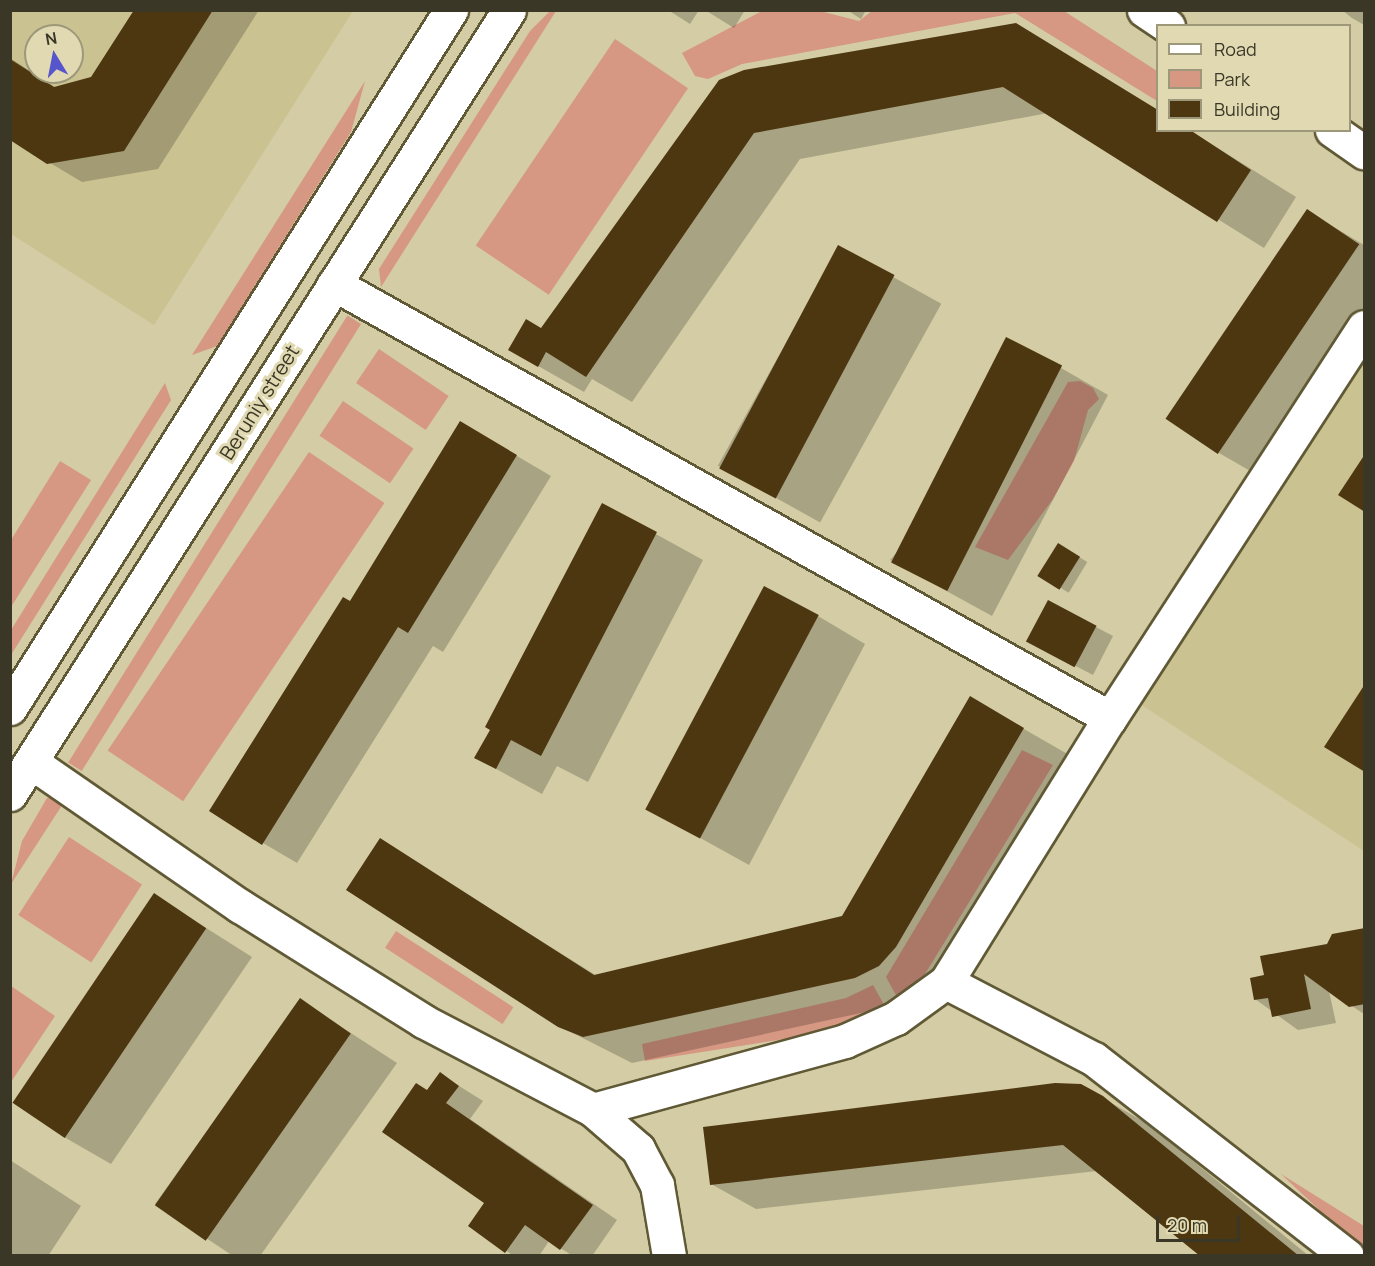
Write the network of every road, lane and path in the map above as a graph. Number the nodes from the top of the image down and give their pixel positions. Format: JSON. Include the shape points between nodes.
{"nodes":[{"id":1,"x":451,"y":10,"type":"edge"},
{"id":2,"x":509,"y":10,"type":"edge"},
{"id":3,"x":1144,"y":10,"type":"edge"},
{"id":4,"x":1165,"y":24,"type":"edge"},
{"id":5,"x":1335,"y":132,"type":"edge"},
{"id":6,"x":1365,"y":152,"type":"edge"},
{"id":7,"x":334,"y":284,"type":"junction"},
{"id":8,"x":1365,"y":327,"type":"edge"},
{"id":9,"x":10,"y":708,"type":"edge"},
{"id":10,"x":1110,"y":718,"type":"junction"},
{"id":11,"x":31,"y":762,"type":"junction"},
{"id":12,"x":10,"y":794,"type":"edge"},
{"id":13,"x":946,"y":982,"type":"junction"},
{"id":14,"x":593,"y":1110,"type":"junction"},
{"id":15,"x":669,"y":1256,"type":"edge"},
{"id":16,"x":1347,"y":1256,"type":"edge"}],
"edges":[{"from":1,"to":9,"type":"street"},
{"from":2,"to":7,"type":"street","name":"Beruniy street"},
{"from":3,"to":4,"type":"street"},
{"from":5,"to":6,"type":"street"},
{"from":7,"to":10,"type":"street"},
{"from":7,"to":11,"type":"street","name":"Beruniy street"},
{"from":8,"to":10,"type":"street"},
{"from":10,"to":13,"type":"street"},
{"from":11,"to":12,"type":"street","name":"Beruniy street"},
{"from":11,"to":14,"type":"street","via":[[240,906],[414,1015]]},
{"from":13,"to":14,"type":"street","via":[[896,1018],[845,1041]]},
{"from":13,"to":16,"type":"street","via":[[1094,1059]]},
{"from":14,"to":15,"type":"street","via":[[638,1149],[657,1185]]}]}
